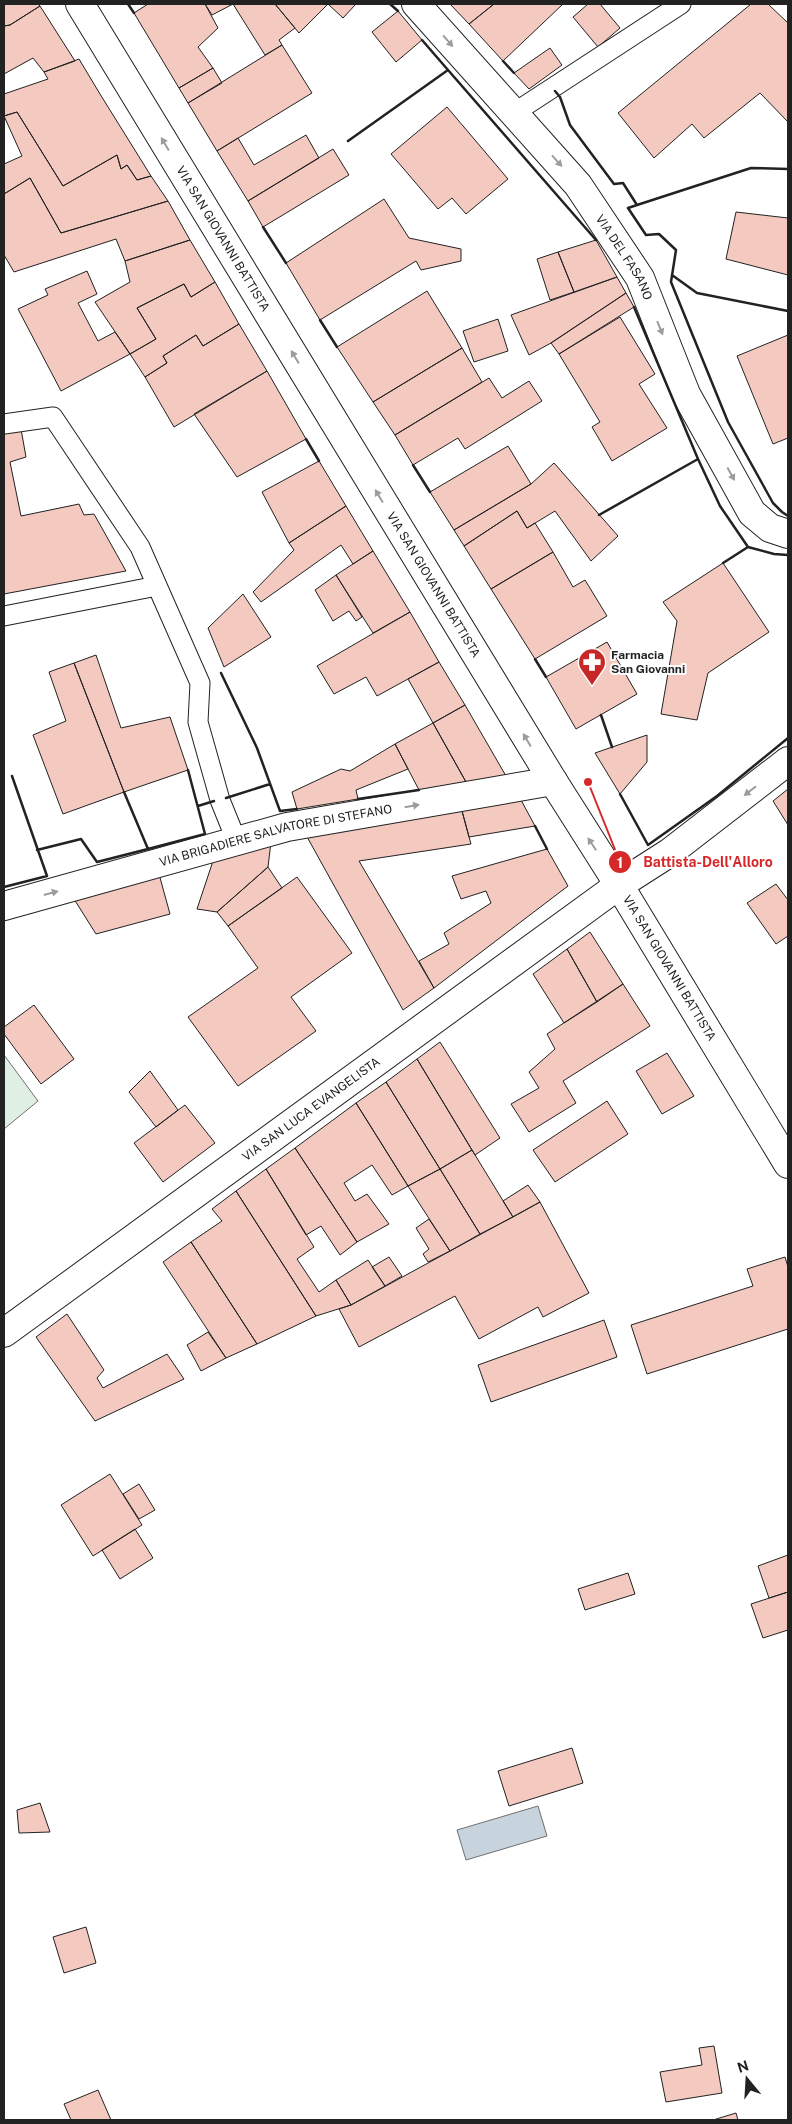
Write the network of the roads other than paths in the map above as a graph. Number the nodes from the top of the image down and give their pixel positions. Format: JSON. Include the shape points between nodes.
{"nodes":[{"id":1,"x":80,"y":4,"type":"edge"},
{"id":2,"x":416,"y":4,"type":"edge"},
{"id":3,"x":681,"y":4,"type":"edge"},
{"id":4,"x":514,"y":113,"type":"junction"},
{"id":5,"x":4,"y":424,"type":"edge"},
{"id":6,"x":788,"y":534,"type":"edge"},
{"id":7,"x":157,"y":586,"type":"junction"},
{"id":8,"x":4,"y":616,"type":"edge"},
{"id":9,"x":788,"y":762,"type":"edge"},
{"id":10,"x":553,"y":781,"type":"junction"},
{"id":11,"x":237,"y":842,"type":"junction"},
{"id":12,"x":619,"y":884,"type":"junction"},
{"id":13,"x":4,"y":906,"type":"edge"},
{"id":14,"x":788,"y":1164,"type":"edge"},
{"id":15,"x":4,"y":1333,"type":"edge"}],
"edges":[{"from":10,"to":1,"type":"street","name":"VIA SAN GIOVANNI BATTISTA","one_way":true},
{"from":2,"to":4,"type":"street","name":"VIA DEL FASANO","one_way":true},
{"from":3,"to":4,"type":"lane"},
{"from":4,"to":6,"type":"street","name":"VIA DEL FASANO","one_way":true,"via":[[578,185],[640,278],[686,394],[752,513],[770,528]]},
{"from":5,"to":7,"type":"lane","via":[[53,417],[140,547]]},
{"from":7,"to":8,"type":"lane"},
{"from":7,"to":11,"type":"lane","via":[[200,683],[198,722],[220,800]]},
{"from":9,"to":12,"type":"street","name":"VIA SAN LUCA EVANGELISTA","one_way":true,"via":[[670,853]]},
{"from":11,"to":10,"type":"street","name":"VIA BRIGADIERE SALVATORE DI STEFANO","one_way":true,"via":[[287,828]]},
{"from":12,"to":10,"type":"street","name":"VIA SAN GIOVANNI BATTISTA","one_way":true},
{"from":13,"to":11,"type":"street","name":"VIA BRIGADIERE SALVATORE DI STEFANO","one_way":true},
{"from":12,"to":14,"type":"street","name":"VIA SAN GIOVANNI BATTISTA"},
{"from":12,"to":15,"type":"street","name":"VIA SAN LUCA EVANGELISTA"}]}
